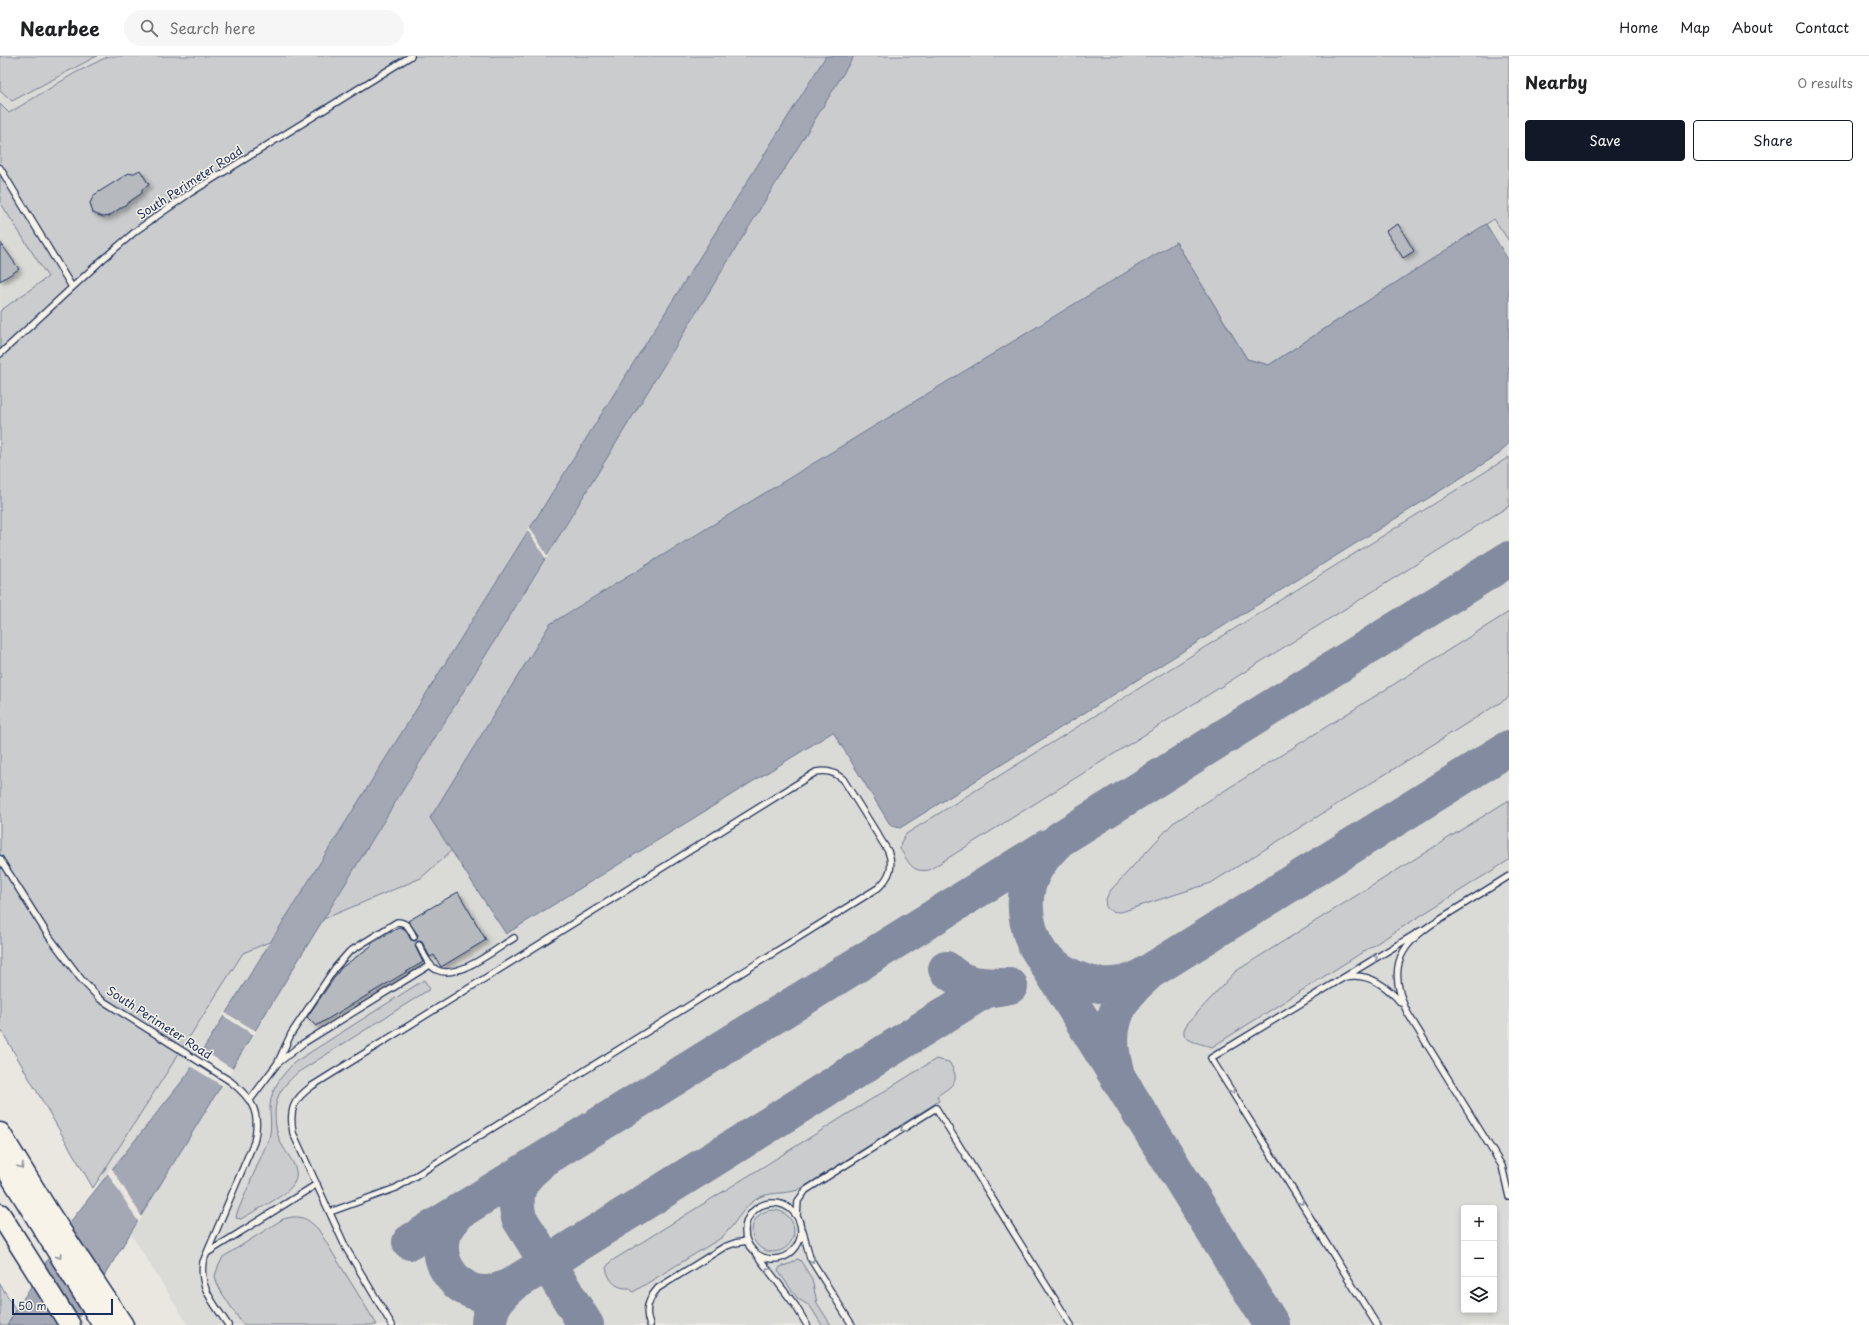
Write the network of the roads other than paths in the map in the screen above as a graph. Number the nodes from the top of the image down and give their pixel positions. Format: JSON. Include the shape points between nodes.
{"nodes":[{"id":1,"x":411,"y":56,"type":"edge"},
{"id":2,"x":0,"y":168,"type":"edge"},
{"id":3,"x":72,"y":287,"type":"junction"},
{"id":4,"x":0,"y":354,"type":"edge"},
{"id":5,"x":0,"y":859,"type":"edge"},
{"id":6,"x":1509,"y":876,"type":"edge"},
{"id":7,"x":1422,"y":930,"type":"junction"},
{"id":8,"x":414,"y":937,"type":"dead end"},
{"id":9,"x":514,"y":938,"type":"dead end"},
{"id":10,"x":419,"y":945,"type":"dead end"},
{"id":11,"x":430,"y":965,"type":"junction"},
{"id":12,"x":1341,"y":978,"type":"junction"},
{"id":13,"x":1407,"y":1012,"type":"junction"},
{"id":14,"x":277,"y":1064,"type":"junction"},
{"id":15,"x":250,"y":1100,"type":"junction"},
{"id":16,"x":0,"y":1133,"type":"edge"},
{"id":17,"x":0,"y":1160,"type":"edge"},
{"id":18,"x":317,"y":1184,"type":"junction"},
{"id":19,"x":1509,"y":1197,"type":"edge"},
{"id":20,"x":330,"y":1212,"type":"junction"},
{"id":21,"x":0,"y":1214,"type":"edge"},
{"id":22,"x":797,"y":1216,"type":"junction"},
{"id":23,"x":44,"y":1218,"type":"junction"},
{"id":24,"x":800,"y":1223,"type":"junction"},
{"id":25,"x":747,"y":1241,"type":"junction"},
{"id":26,"x":752,"y":1250,"type":"junction"},
{"id":27,"x":207,"y":1253,"type":"junction"},
{"id":28,"x":101,"y":1312,"type":"edge"},
{"id":29,"x":70,"y":1325,"type":"edge"},
{"id":30,"x":123,"y":1325,"type":"edge"},
{"id":31,"x":228,"y":1325,"type":"edge"},
{"id":32,"x":392,"y":1325,"type":"edge"},
{"id":33,"x":650,"y":1325,"type":"edge"},
{"id":34,"x":807,"y":1325,"type":"edge"},
{"id":35,"x":852,"y":1325,"type":"edge"},
{"id":36,"x":1071,"y":1325,"type":"edge"},
{"id":37,"x":1377,"y":1325,"type":"edge"}],
"edges":[{"from":1,"to":3,"type":"lane","name":"South Perimeter Road","via":[[165,210],[137,230]]},
{"from":2,"to":3,"type":"lane"},
{"from":3,"to":4,"type":"lane","name":"South Perimeter Road"},
{"from":5,"to":15,"type":"lane","name":"South Perimeter Road","via":[[48,935],[95,994],[230,1082]]},
{"from":6,"to":7,"type":"lane"},
{"from":12,"to":7,"type":"lane","one_way":true},
{"from":7,"to":13,"type":"lane","via":[[1404,949],[1398,962],[1397,985]]},
{"from":8,"to":14,"type":"lane","via":[[408,926],[403,922],[397,922],[350,952],[329,975],[312,1001],[291,1034]]},
{"from":9,"to":11,"type":"lane","via":[[456,971],[442,972]]},
{"from":10,"to":11,"type":"lane"},
{"from":11,"to":14,"type":"lane","via":[[302,1044]]},
{"from":12,"to":13,"type":"lane","via":[[1359,976],[1372,979],[1394,995]]},
{"from":12,"to":37,"type":"lane","one_way":true,"via":[[1211,1058]]},
{"from":13,"to":19,"type":"lane","via":[[1502,1166]]},
{"from":14,"to":15,"type":"lane"},
{"from":15,"to":27,"type":"lane","via":[[257,1122],[254,1142]]},
{"from":16,"to":23,"type":"highway","one_way":true},
{"from":17,"to":23,"type":"highway"},
{"from":18,"to":20,"type":"lane"},
{"from":18,"to":20,"type":"lane","via":[[291,1121],[294,1106],[303,1093],[816,772],[832,772],[843,779],[891,858],[890,873],[878,888],[396,1188]]},
{"from":18,"to":27,"type":"lane"},
{"from":20,"to":32,"type":"lane","via":[[355,1265]]},
{"from":21,"to":29,"type":"highway"},
{"from":22,"to":24,"type":"lane"},
{"from":22,"to":25,"type":"lane","via":[[784,1205],[767,1204],[758,1207],[747,1222]]},
{"from":36,"to":22,"type":"lane","one_way":true,"via":[[936,1108],[806,1190],[798,1201]]},
{"from":23,"to":28,"type":"highway","one_way":true},
{"from":24,"to":26,"type":"lane","via":[[800,1242],[788,1255],[779,1259],[769,1259]]},
{"from":24,"to":35,"type":"lane","one_way":true,"via":[[810,1258]]},
{"from":25,"to":26,"type":"lane"},
{"from":25,"to":33,"type":"lane","via":[[724,1247],[658,1288],[647,1305]]},
{"from":34,"to":26,"type":"lane","one_way":true,"via":[[795,1305]]},
{"from":27,"to":31,"type":"lane","via":[[201,1273],[203,1284]]},
{"from":28,"to":30,"type":"highway"}]}
